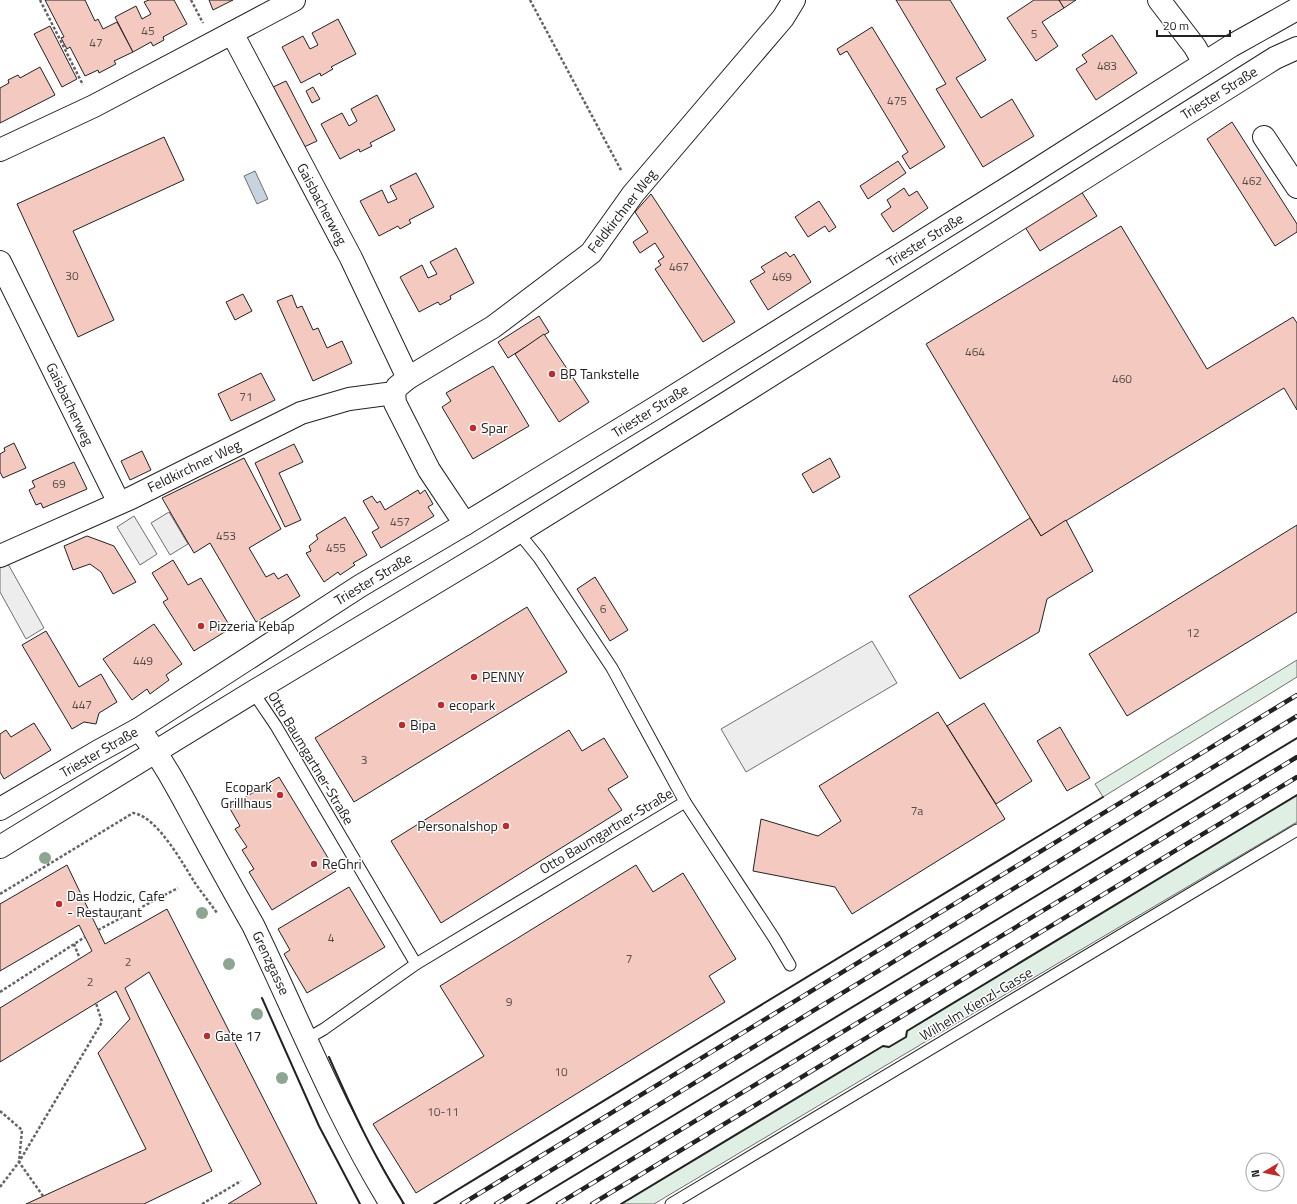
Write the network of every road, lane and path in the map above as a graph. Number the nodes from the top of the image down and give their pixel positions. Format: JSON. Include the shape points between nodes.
{"nodes":[{"id":1,"x":40,"y":0,"type":"edge"},
{"id":2,"x":294,"y":0,"type":"edge"},
{"id":3,"x":530,"y":0,"type":"edge"},
{"id":4,"x":794,"y":0,"type":"edge"},
{"id":5,"x":1159,"y":0,"type":"edge"},
{"id":6,"x":1297,"y":9,"type":"edge"},
{"id":7,"x":232,"y":33,"type":"junction"},
{"id":8,"x":1297,"y":48,"type":"edge"},
{"id":9,"x":1204,"y":63,"type":"junction"},
{"id":10,"x":94,"y":106,"type":"junction"},
{"id":11,"x":1264,"y":137,"type":"dead end"},
{"id":12,"x":0,"y":150,"type":"edge"},
{"id":13,"x":1297,"y":187,"type":"edge"},
{"id":14,"x":633,"y":194,"type":"junction"},
{"id":15,"x":0,"y":262,"type":"edge"},
{"id":16,"x":401,"y":386,"type":"junction"},
{"id":17,"x":119,"y":503,"type":"junction"},
{"id":18,"x":465,"y":524,"type":"junction"},
{"id":19,"x":518,"y":532,"type":"junction"},
{"id":20,"x":0,"y":556,"type":"edge"},
{"id":21,"x":253,"y":692,"type":"junction"},
{"id":22,"x":139,"y":729,"type":"junction"},
{"id":23,"x":156,"y":751,"type":"junction"},
{"id":24,"x":685,"y":802,"type":"junction"},
{"id":25,"x":0,"y":809,"type":"edge"},
{"id":26,"x":1297,"y":830,"type":"edge"},
{"id":27,"x":0,"y":847,"type":"edge"},
{"id":28,"x":178,"y":888,"type":"dead end"},
{"id":29,"x":0,"y":894,"type":"edge"},
{"id":30,"x":220,"y":917,"type":"dead end"},
{"id":31,"x":98,"y":930,"type":"dead end"},
{"id":32,"x":85,"y":937,"type":"dead end"},
{"id":33,"x":74,"y":944,"type":"junction"},
{"id":34,"x":80,"y":959,"type":"dead end"},
{"id":35,"x":416,"y":964,"type":"junction"},
{"id":36,"x":790,"y":965,"type":"dead end"},
{"id":37,"x":0,"y":992,"type":"edge"},
{"id":38,"x":96,"y":1003,"type":"dead end"},
{"id":39,"x":306,"y":1040,"type":"junction"},
{"id":40,"x":0,"y":1111,"type":"edge"},
{"id":41,"x":19,"y":1162,"type":"junction"},
{"id":42,"x":241,"y":1180,"type":"dead end"},
{"id":43,"x":0,"y":1187,"type":"edge"},
{"id":44,"x":43,"y":1196,"type":"dead end"},
{"id":45,"x":202,"y":1204,"type":"edge"},
{"id":46,"x":390,"y":1204,"type":"edge"},
{"id":47,"x":671,"y":1204,"type":"edge"}],
"edges":[{"from":1,"to":10,"type":"path"},
{"from":2,"to":7,"type":"main road"},
{"from":3,"to":14,"type":"path"},
{"from":4,"to":14,"type":"main road","name":"Feldkirchner Weg","via":[[783,18]]},
{"from":5,"to":9,"type":"main road"},
{"from":6,"to":9,"type":"main road","name":"Triester Straße"},
{"from":7,"to":10,"type":"main road"},
{"from":7,"to":16,"type":"main road","name":"Gaisbacherweg","via":[[351,258]]},
{"from":8,"to":19,"type":"main road","name":"Triester Straße","via":[[1275,58]]},
{"from":9,"to":18,"type":"main road","name":"Triester Straße","via":[[931,236]]},
{"from":10,"to":12,"type":"main road"},
{"from":11,"to":13,"type":"main road"},
{"from":14,"to":16,"type":"main road","name":"Feldkirchner Weg","via":[[591,253],[493,327]]},
{"from":15,"to":17,"type":"main road","name":"Gaisbacherweg"},
{"from":16,"to":17,"type":"main road","name":"Feldkirchner Weg","via":[[301,414]]},
{"from":16,"to":18,"type":"main road","via":[[395,403],[429,470]]},
{"from":17,"to":20,"type":"main road","name":"Feldkirchner Weg"},
{"from":18,"to":22,"type":"main road","name":"Triester Straße","via":[[360,586]]},
{"from":19,"to":21,"type":"main road","name":"Triester Straße"},
{"from":19,"to":24,"type":"lane","name":"Otto Baumgartner-Straße","via":[[539,558],[612,668]]},
{"from":21,"to":23,"type":"main road","name":"Triester Straße"},
{"from":21,"to":35,"type":"lane","name":"Otto Baumgartner-Straße","via":[[276,726]]},
{"from":22,"to":23,"type":"main road","name":"Grenzgasse"},
{"from":22,"to":25,"type":"main road","name":"Triester Straße"},
{"from":23,"to":27,"type":"main road","name":"Triester Straße"},
{"from":23,"to":39,"type":"main road","name":"Grenzgasse","via":[[253,925]]},
{"from":24,"to":35,"type":"lane","name":"Otto Baumgartner-Straße"},
{"from":24,"to":36,"type":"lane"},
{"from":26,"to":47,"type":"lane","name":"Wilhelm Kienzl-Gasse"},
{"from":28,"to":31,"type":"path"},
{"from":29,"to":30,"type":"path","via":[[133,813],[139,813],[167,839]]},
{"from":32,"to":33,"type":"path"},
{"from":33,"to":34,"type":"path"},
{"from":33,"to":37,"type":"path"},
{"from":35,"to":39,"type":"lane","name":"Otto Baumgartner-Straße"},
{"from":38,"to":41,"type":"path","via":[[102,1022]]},
{"from":39,"to":46,"type":"main road","name":"Grenzgasse","via":[[343,1120]]},
{"from":40,"to":41,"type":"path","via":[[22,1130]]},
{"from":41,"to":43,"type":"path"},
{"from":41,"to":44,"type":"path"},
{"from":42,"to":45,"type":"path"}]}
